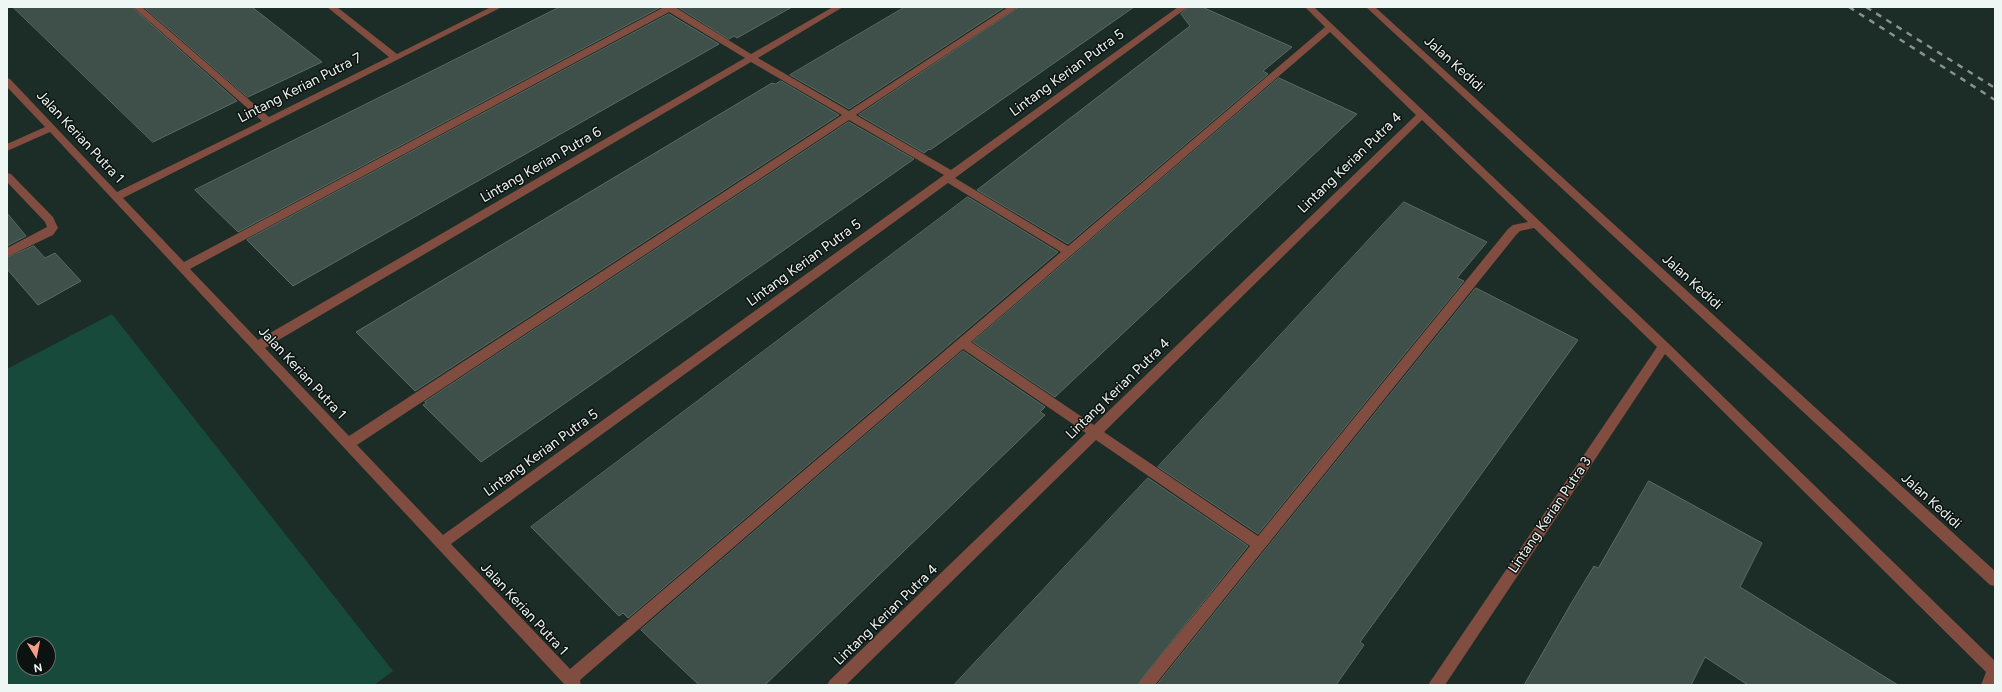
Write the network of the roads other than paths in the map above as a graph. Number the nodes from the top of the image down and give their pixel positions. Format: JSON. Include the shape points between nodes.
{"nodes":[{"id":1,"x":137,"y":7,"type":"edge"},
{"id":2,"x":332,"y":7,"type":"edge"},
{"id":3,"x":498,"y":7,"type":"edge"},
{"id":4,"x":839,"y":7,"type":"edge"},
{"id":5,"x":1014,"y":7,"type":"edge"},
{"id":6,"x":1184,"y":7,"type":"edge"},
{"id":7,"x":1309,"y":7,"type":"edge"},
{"id":8,"x":1370,"y":7,"type":"edge"},
{"id":9,"x":670,"y":8,"type":"edge"},
{"id":10,"x":1330,"y":27,"type":"junction"},
{"id":11,"x":395,"y":57,"type":"junction"},
{"id":12,"x":751,"y":58,"type":"junction"},
{"id":13,"x":7,"y":81,"type":"edge"},
{"id":14,"x":849,"y":115,"type":"junction"},
{"id":15,"x":1421,"y":115,"type":"junction"},
{"id":16,"x":268,"y":120,"type":"junction"},
{"id":17,"x":51,"y":128,"type":"junction"},
{"id":18,"x":7,"y":148,"type":"edge"},
{"id":19,"x":7,"y":176,"type":"edge"},
{"id":20,"x":949,"y":176,"type":"junction"},
{"id":21,"x":116,"y":197,"type":"junction"},
{"id":22,"x":1537,"y":224,"type":"junction"},
{"id":23,"x":1068,"y":251,"type":"junction"},
{"id":24,"x":7,"y":253,"type":"edge"},
{"id":25,"x":182,"y":268,"type":"junction"},
{"id":26,"x":962,"y":342,"type":"junction"},
{"id":27,"x":1664,"y":346,"type":"junction"},
{"id":28,"x":257,"y":347,"type":"junction"},
{"id":29,"x":1095,"y":432,"type":"junction"},
{"id":30,"x":348,"y":444,"type":"junction"},
{"id":31,"x":442,"y":543,"type":"junction"},
{"id":32,"x":1260,"y":545,"type":"junction"},
{"id":33,"x":1995,"y":580,"type":"edge"},
{"id":34,"x":1995,"y":671,"type":"edge"},
{"id":35,"x":572,"y":682,"type":"edge"},
{"id":36,"x":835,"y":685,"type":"edge"},
{"id":37,"x":1146,"y":685,"type":"edge"},
{"id":38,"x":1436,"y":685,"type":"edge"},
{"id":39,"x":1989,"y":685,"type":"edge"}],
"edges":[{"from":1,"to":16,"type":"street"},
{"from":2,"to":11,"type":"street"},
{"from":3,"to":11,"type":"street","name":"Lintang Kerian Putra 7"},
{"from":4,"to":12,"type":"street","name":"Lintang Kerian Putra 6"},
{"from":5,"to":14,"type":"street"},
{"from":6,"to":20,"type":"street","name":"Lintang Kerian Putra 5"},
{"from":7,"to":10,"type":"street"},
{"from":8,"to":33,"type":"street","name":"Jalan Kedidi"},
{"from":9,"to":12,"type":"street"},
{"from":9,"to":25,"type":"street"},
{"from":10,"to":15,"type":"street"},
{"from":10,"to":23,"type":"street"},
{"from":11,"to":16,"type":"street","name":"Lintang Kerian Putra 7"},
{"from":12,"to":14,"type":"street"},
{"from":12,"to":28,"type":"street","name":"Lintang Kerian Putra 6"},
{"from":13,"to":17,"type":"street","name":"Jalan Kerian Putra 1"},
{"from":14,"to":20,"type":"street"},
{"from":14,"to":30,"type":"street"},
{"from":15,"to":22,"type":"street"},
{"from":15,"to":29,"type":"street","name":"Lintang Kerian Putra 4"},
{"from":16,"to":21,"type":"street","name":"Lintang Kerian Putra 7"},
{"from":17,"to":18,"type":"street"},
{"from":17,"to":21,"type":"street","name":"Jalan Kerian Putra 1"},
{"from":19,"to":24,"type":"street","via":[[49,220],[53,228]]},
{"from":20,"to":23,"type":"street"},
{"from":20,"to":31,"type":"street","name":"Lintang Kerian Putra 5"},
{"from":21,"to":25,"type":"street","name":"Jalan Kerian Putra 1"},
{"from":22,"to":27,"type":"street"},
{"from":22,"to":32,"type":"street","via":[[1517,228],[1512,232]]},
{"from":23,"to":26,"type":"street"},
{"from":25,"to":28,"type":"street","name":"Jalan Kerian Putra 1"},
{"from":26,"to":29,"type":"street"},
{"from":26,"to":35,"type":"street"},
{"from":27,"to":34,"type":"street"},
{"from":27,"to":38,"type":"street","name":"Lintang Kerian Putra 3"},
{"from":28,"to":30,"type":"street","name":"Jalan Kerian Putra 1"},
{"from":29,"to":32,"type":"street"},
{"from":29,"to":36,"type":"street","name":"Lintang Kerian Putra 4"},
{"from":30,"to":31,"type":"street","name":"Jalan Kerian Putra 1"},
{"from":31,"to":35,"type":"street","name":"Jalan Kerian Putra 1"},
{"from":32,"to":37,"type":"street"},
{"from":34,"to":39,"type":"street"}]}
